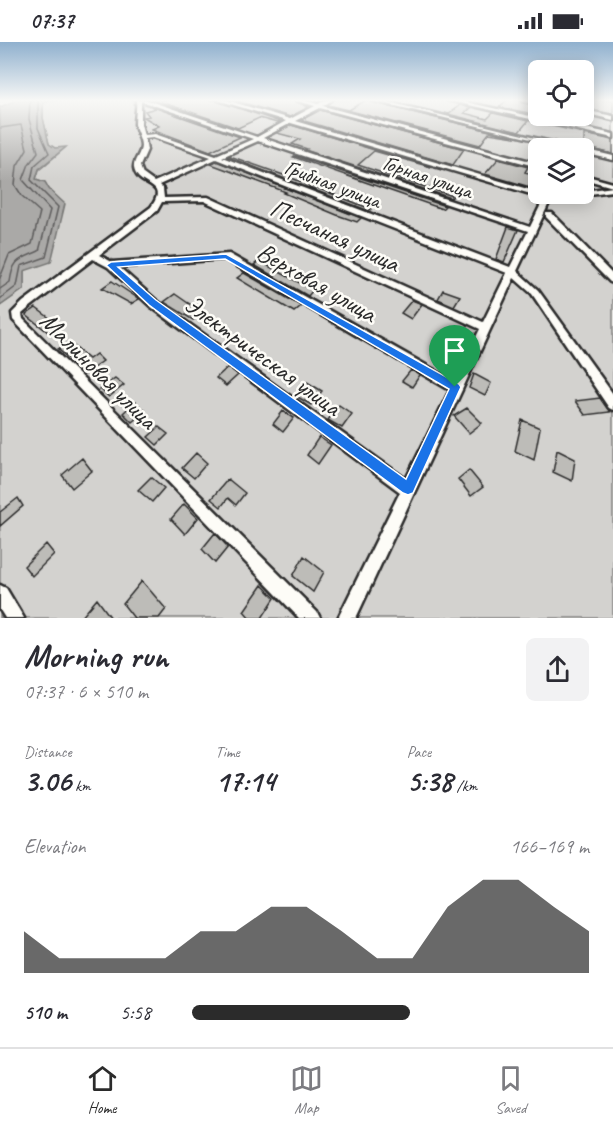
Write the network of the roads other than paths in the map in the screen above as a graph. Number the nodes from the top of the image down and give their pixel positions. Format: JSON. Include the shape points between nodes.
{"nodes":[{"id":1,"x":141,"y":127,"type":"edge"},
{"id":2,"x":224,"y":127,"type":"edge"},
{"id":3,"x":280,"y":127,"type":"edge"},
{"id":4,"x":311,"y":127,"type":"edge"},
{"id":5,"x":397,"y":127,"type":"edge"},
{"id":6,"x":485,"y":127,"type":"edge"},
{"id":7,"x":571,"y":127,"type":"edge"},
{"id":8,"x":613,"y":136,"type":"edge"},
{"id":9,"x":141,"y":137,"type":"junction"},
{"id":10,"x":259,"y":138,"type":"junction"},
{"id":11,"x":531,"y":138,"type":"edge"},
{"id":12,"x":594,"y":153,"type":"edge"},
{"id":13,"x":216,"y":157,"type":"junction"},
{"id":14,"x":613,"y":158,"type":"edge"},
{"id":15,"x":528,"y":162,"type":"edge"},
{"id":16,"x":594,"y":180,"type":"edge"},
{"id":17,"x":154,"y":185,"type":"junction"},
{"id":18,"x":613,"y":187,"type":"edge"},
{"id":19,"x":528,"y":191,"type":"edge"},
{"id":20,"x":594,"y":191,"type":"edge"},
{"id":21,"x":161,"y":200,"type":"junction"},
{"id":22,"x":544,"y":204,"type":"edge"},
{"id":23,"x":549,"y":215,"type":"dead end"},
{"id":24,"x":531,"y":230,"type":"junction"},
{"id":25,"x":94,"y":256,"type":"junction"},
{"id":26,"x":111,"y":265,"type":"junction"},
{"id":27,"x":511,"y":271,"type":"junction"},
{"id":28,"x":613,"y":280,"type":"edge"},
{"id":29,"x":487,"y":328,"type":"junction"},
{"id":30,"x":455,"y":387,"type":"junction"},
{"id":31,"x":613,"y":404,"type":"edge"},
{"id":32,"x":408,"y":489,"type":"junction"},
{"id":33,"x":0,"y":594,"type":"edge"},
{"id":34,"x":15,"y":618,"type":"edge"},
{"id":35,"x":311,"y":618,"type":"edge"},
{"id":36,"x":347,"y":618,"type":"edge"}],
"edges":[{"from":1,"to":9,"type":"street"},
{"from":2,"to":10,"type":"street","name":"Горная улица"},
{"from":3,"to":10,"type":"street"},
{"from":4,"to":19,"type":"street"},
{"from":5,"to":15,"type":"street"},
{"from":6,"to":11,"type":"street"},
{"from":7,"to":8,"type":"street"},
{"from":9,"to":13,"type":"street","name":"Грибная улица","via":[[153,135]]},
{"from":9,"to":17,"type":"street","via":[[144,146],[137,170]]},
{"from":10,"to":13,"type":"street"},
{"from":10,"to":24,"type":"street","name":"Горная улица"},
{"from":12,"to":14,"type":"street"},
{"from":13,"to":17,"type":"street"},
{"from":13,"to":27,"type":"street","name":"Грибная улица"},
{"from":16,"to":18,"type":"street"},
{"from":17,"to":21,"type":"street"},
{"from":18,"to":20,"type":"street"},
{"from":21,"to":25,"type":"street","name":"Малиновая улица"},
{"from":21,"to":29,"type":"street","name":"Песчаная улица","via":[[205,199]]},
{"from":22,"to":24,"type":"street"},
{"from":23,"to":28,"type":"street"},
{"from":24,"to":27,"type":"street"},
{"from":25,"to":26,"type":"street","name":"Электрическая улица"},
{"from":25,"to":35,"type":"street","name":"Малиновая улица","via":[[26,305],[17,313],[18,320]]},
{"from":26,"to":30,"type":"street","name":"Верховая улица","via":[[226,256]]},
{"from":26,"to":32,"type":"street","name":"Электрическая улица","via":[[153,303]]},
{"from":27,"to":29,"type":"street"},
{"from":27,"to":31,"type":"street","via":[[535,292]]},
{"from":29,"to":30,"type":"street"},
{"from":30,"to":32,"type":"street"},
{"from":32,"to":36,"type":"street"},
{"from":33,"to":34,"type":"street"}]}
